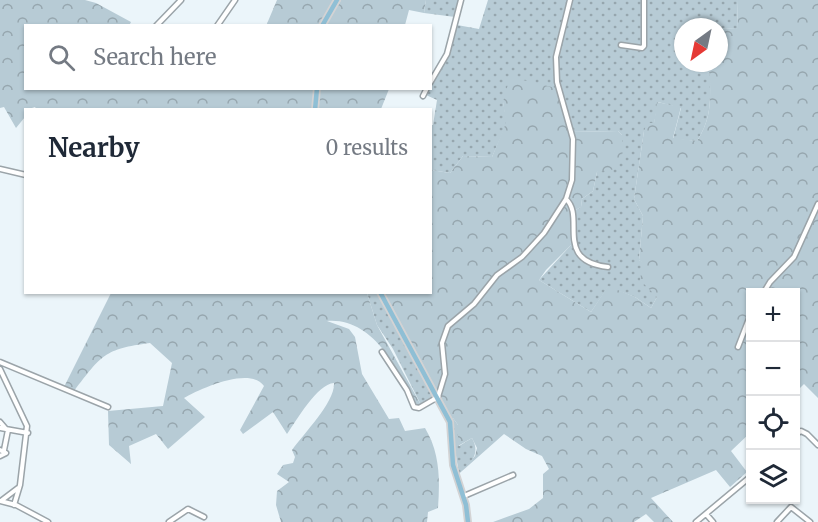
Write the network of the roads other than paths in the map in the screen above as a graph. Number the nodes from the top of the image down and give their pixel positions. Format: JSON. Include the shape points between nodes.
{"nodes":[{"id":1,"x":181,"y":0,"type":"edge"},
{"id":2,"x":235,"y":0,"type":"edge"},
{"id":3,"x":337,"y":0,"type":"edge"},
{"id":4,"x":461,"y":0,"type":"edge"},
{"id":5,"x":570,"y":0,"type":"edge"},
{"id":6,"x":644,"y":0,"type":"edge"},
{"id":7,"x":158,"y":24,"type":"edge"},
{"id":8,"x":218,"y":24,"type":"edge"},
{"id":9,"x":323,"y":24,"type":"edge"},
{"id":10,"x":621,"y":45,"type":"dead end"},
{"id":11,"x":432,"y":80,"type":"edge"},
{"id":12,"x":317,"y":90,"type":"edge"},
{"id":13,"x":426,"y":90,"type":"edge"},
{"id":14,"x":423,"y":96,"type":"dead end"},
{"id":15,"x":315,"y":108,"type":"edge"},
{"id":16,"x":0,"y":169,"type":"edge"},
{"id":17,"x":24,"y":175,"type":"edge"},
{"id":18,"x":566,"y":199,"type":"junction"},
{"id":19,"x":818,"y":204,"type":"edge"},
{"id":20,"x":608,"y":267,"type":"dead end"},
{"id":21,"x":766,"y":288,"type":"edge"},
{"id":22,"x":381,"y":294,"type":"edge"},
{"id":23,"x":746,"y":326,"type":"edge"},
{"id":24,"x":738,"y":347,"type":"dead end"},
{"id":25,"x":382,"y":352,"type":"dead end"},
{"id":26,"x":0,"y":362,"type":"edge"},
{"id":27,"x":0,"y":369,"type":"edge"},
{"id":28,"x":438,"y":397,"type":"junction"},
{"id":29,"x":108,"y":407,"type":"dead end"},
{"id":30,"x":0,"y":422,"type":"edge"},
{"id":31,"x":0,"y":428,"type":"edge"},
{"id":32,"x":7,"y":429,"type":"junction"},
{"id":33,"x":28,"y":433,"type":"junction"},
{"id":34,"x":800,"y":433,"type":"edge"},
{"id":35,"x":818,"y":445,"type":"edge"},
{"id":36,"x":2,"y":450,"type":"edge"},
{"id":37,"x":0,"y":456,"type":"edge"},
{"id":38,"x":513,"y":475,"type":"dead end"},
{"id":39,"x":746,"y":480,"type":"edge"},
{"id":40,"x":20,"y":485,"type":"junction"},
{"id":41,"x":464,"y":496,"type":"junction"},
{"id":42,"x":0,"y":501,"type":"edge"},
{"id":43,"x":14,"y":505,"type":"junction"},
{"id":44,"x":706,"y":514,"type":"junction"},
{"id":45,"x":204,"y":517,"type":"dead end"},
{"id":46,"x":48,"y":522,"type":"edge"},
{"id":47,"x":169,"y":522,"type":"edge"},
{"id":48,"x":468,"y":522,"type":"edge"},
{"id":49,"x":696,"y":522,"type":"edge"},
{"id":50,"x":713,"y":522,"type":"edge"},
{"id":51,"x":777,"y":522,"type":"edge"},
{"id":52,"x":810,"y":522,"type":"edge"}],
"edges":[{"from":1,"to":7,"type":"street"},
{"from":2,"to":8,"type":"street"},
{"from":3,"to":9,"type":"main road"},
{"from":4,"to":11,"type":"street","via":[[447,54]]},
{"from":5,"to":18,"type":"street","via":[[556,57],[557,82],[573,139],[572,180]]},
{"from":6,"to":10,"type":"street","via":[[644,46]]},
{"from":12,"to":15,"type":"main road"},
{"from":13,"to":14,"type":"street"},
{"from":16,"to":17,"type":"street"},
{"from":18,"to":20,"type":"street","via":[[571,206],[578,251],[595,264]]},
{"from":18,"to":28,"type":"street","via":[[544,234],[522,257],[497,274],[474,304],[448,326],[442,343],[445,374]]},
{"from":19,"to":21,"type":"street","via":[[794,257]]},
{"from":22,"to":28,"type":"main road"},
{"from":23,"to":24,"type":"street"},
{"from":25,"to":28,"type":"street","via":[[414,407]]},
{"from":26,"to":29,"type":"street"},
{"from":27,"to":33,"type":"street"},
{"from":28,"to":41,"type":"main road","via":[[452,428],[453,465]]},
{"from":30,"to":32,"type":"street"},
{"from":31,"to":32,"type":"street"},
{"from":32,"to":33,"type":"street"},
{"from":32,"to":36,"type":"street"},
{"from":33,"to":40,"type":"street"},
{"from":34,"to":35,"type":"street"},
{"from":36,"to":37,"type":"street","via":[[5,454]]},
{"from":38,"to":41,"type":"street"},
{"from":39,"to":44,"type":"street"},
{"from":40,"to":42,"type":"street"},
{"from":40,"to":43,"type":"street"},
{"from":41,"to":48,"type":"main road"},
{"from":42,"to":43,"type":"street"},
{"from":43,"to":46,"type":"street"},
{"from":44,"to":49,"type":"street"},
{"from":44,"to":50,"type":"street"},
{"from":45,"to":47,"type":"street","via":[[188,509]]},
{"from":51,"to":52,"type":"street","via":[[791,507]]}]}
